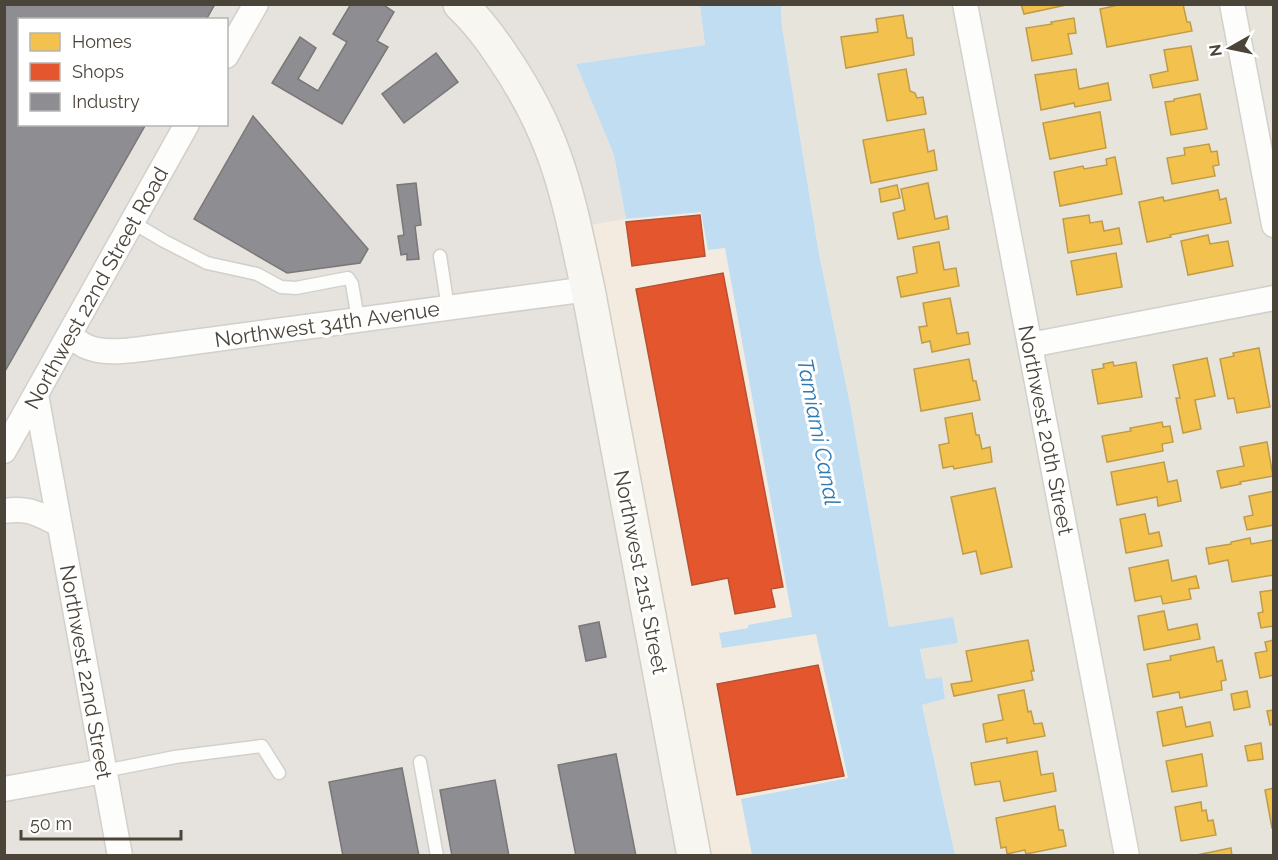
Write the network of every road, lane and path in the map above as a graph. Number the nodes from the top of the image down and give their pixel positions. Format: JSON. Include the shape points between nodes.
{"nodes":[{"id":1,"x":256,"y":4,"type":"edge"},
{"id":2,"x":965,"y":4,"type":"edge"},
{"id":3,"x":1232,"y":4,"type":"edge"},
{"id":4,"x":471,"y":10,"type":"edge"},
{"id":5,"x":228,"y":53,"type":"edge"},
{"id":6,"x":187,"y":126,"type":"edge"},
{"id":7,"x":132,"y":222,"type":"junction"},
{"id":8,"x":1274,"y":225,"type":"edge"},
{"id":9,"x":440,"y":256,"type":"dead end"},
{"id":10,"x":588,"y":289,"type":"junction"},
{"id":11,"x":1274,"y":298,"type":"edge"},
{"id":12,"x":448,"y":308,"type":"junction"},
{"id":13,"x":358,"y":319,"type":"junction"},
{"id":14,"x":69,"y":336,"type":"junction"},
{"id":15,"x":1030,"y":345,"type":"junction"},
{"id":16,"x":36,"y":395,"type":"junction"},
{"id":17,"x":4,"y":451,"type":"edge"},
{"id":18,"x":4,"y":511,"type":"edge"},
{"id":19,"x":59,"y":524,"type":"junction"},
{"id":20,"x":420,"y":762,"type":"dead end"},
{"id":21,"x":104,"y":771,"type":"junction"},
{"id":22,"x":279,"y":773,"type":"dead end"},
{"id":23,"x":4,"y":789,"type":"edge"},
{"id":24,"x":120,"y":855,"type":"edge"},
{"id":25,"x":438,"y":855,"type":"edge"},
{"id":26,"x":694,"y":855,"type":"edge"},
{"id":27,"x":1127,"y":855,"type":"edge"}],
"edges":[{"from":1,"to":5,"type":"street"},
{"from":2,"to":15,"type":"street","name":"Northwest 20th Street"},
{"from":3,"to":8,"type":"street"},
{"from":4,"to":10,"type":"street","name":"Northwest 21st Street","via":[[524,88],[539,118],[565,190]]},
{"from":6,"to":7,"type":"street","name":"Northwest 22nd Street Road"},
{"from":7,"to":13,"type":"lane","via":[[207,263],[257,274],[281,287],[348,279]]},
{"from":7,"to":14,"type":"street","name":"Northwest 22nd Street Road"},
{"from":9,"to":12,"type":"lane"},
{"from":10,"to":12,"type":"street","name":"Northwest 34th Avenue"},
{"from":10,"to":26,"type":"street","name":"Northwest 21st Street"},
{"from":11,"to":15,"type":"street"},
{"from":12,"to":13,"type":"street","name":"Northwest 34th Avenue"},
{"from":13,"to":14,"type":"street","name":"Northwest 34th Avenue","via":[[120,351],[87,347]]},
{"from":14,"to":16,"type":"street","name":"Northwest 22nd Street Road"},
{"from":15,"to":27,"type":"street","name":"Northwest 20th Street"},
{"from":16,"to":17,"type":"street","name":"Northwest 22nd Street Road"},
{"from":16,"to":19,"type":"street","name":"Northwest 22nd Street"},
{"from":18,"to":19,"type":"street","via":[[26,510]]},
{"from":19,"to":21,"type":"street","name":"Northwest 22nd Street"},
{"from":20,"to":25,"type":"lane"},
{"from":21,"to":22,"type":"lane","via":[[262,746]]},
{"from":21,"to":23,"type":"street"},
{"from":21,"to":24,"type":"street","name":"Northwest 22nd Street"}]}
